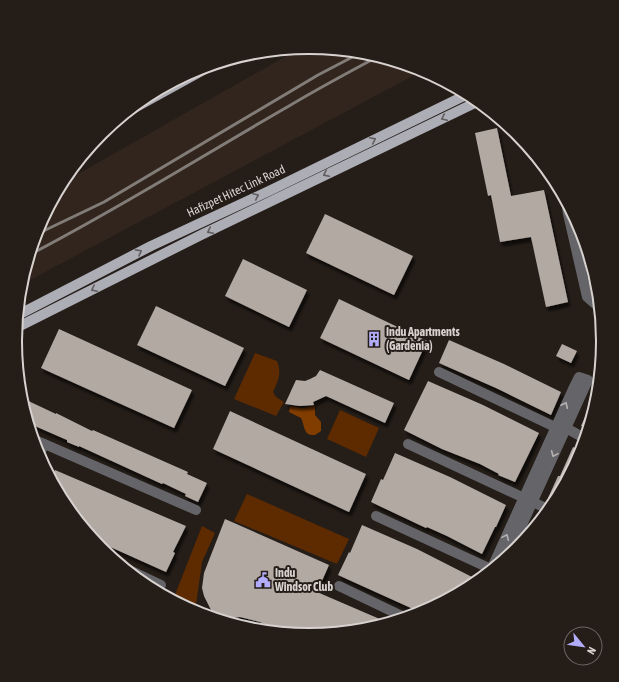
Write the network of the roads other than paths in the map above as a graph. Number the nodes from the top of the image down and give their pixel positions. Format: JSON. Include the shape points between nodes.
{"nodes":[{"id":1,"x":461,"y":97,"type":"edge"},
{"id":2,"x":472,"y":104,"type":"edge"},
{"id":3,"x":569,"y":218,"type":"edge"},
{"id":4,"x":595,"y":303,"type":"edge"},
{"id":5,"x":24,"y":312,"type":"edge"},
{"id":6,"x":23,"y":325,"type":"edge"},
{"id":7,"x":439,"y":372,"type":"dead end"},
{"id":8,"x":555,"y":427,"type":"junction"},
{"id":9,"x":566,"y":428,"type":"junction"},
{"id":10,"x":581,"y":436,"type":"edge"},
{"id":11,"x":41,"y":442,"type":"edge"},
{"id":12,"x":44,"y":444,"type":"junction"},
{"id":13,"x":408,"y":444,"type":"dead end"},
{"id":14,"x":43,"y":447,"type":"edge"},
{"id":15,"x":523,"y":498,"type":"junction"},
{"id":16,"x":533,"y":502,"type":"junction"},
{"id":17,"x":544,"y":507,"type":"edge"},
{"id":18,"x":196,"y":510,"type":"dead end"},
{"id":19,"x":376,"y":516,"type":"dead end"},
{"id":20,"x":514,"y":543,"type":"edge"},
{"id":21,"x":494,"y":561,"type":"edge"},
{"id":22,"x":486,"y":568,"type":"edge"},
{"id":23,"x":149,"y":579,"type":"edge"},
{"id":24,"x":161,"y":585,"type":"dead end"},
{"id":25,"x":340,"y":586,"type":"dead end"},
{"id":26,"x":398,"y":614,"type":"edge"}],
"edges":[{"from":5,"to":1,"type":"main road","name":"Hafizpet Hitec Link Road","one_way":true,"via":[[151,246]]},
{"from":2,"to":6,"type":"main road","one_way":true},
{"from":3,"to":4,"type":"street","via":[[587,298]]},
{"from":7,"to":8,"type":"street"},
{"from":8,"to":9,"type":"street","one_way":true,"via":[[579,377],[588,380]]},
{"from":8,"to":15,"type":"street"},
{"from":9,"to":10,"type":"street"},
{"from":9,"to":16,"type":"street","one_way":true},
{"from":11,"to":12,"type":"street"},
{"from":12,"to":14,"type":"street"},
{"from":12,"to":18,"type":"street"},
{"from":13,"to":15,"type":"street"},
{"from":15,"to":16,"type":"street"},
{"from":21,"to":15,"type":"street","one_way":true},
{"from":16,"to":17,"type":"street"},
{"from":16,"to":20,"type":"street"},
{"from":19,"to":22,"type":"street"},
{"from":23,"to":24,"type":"street"},
{"from":25,"to":26,"type":"street"}]}
